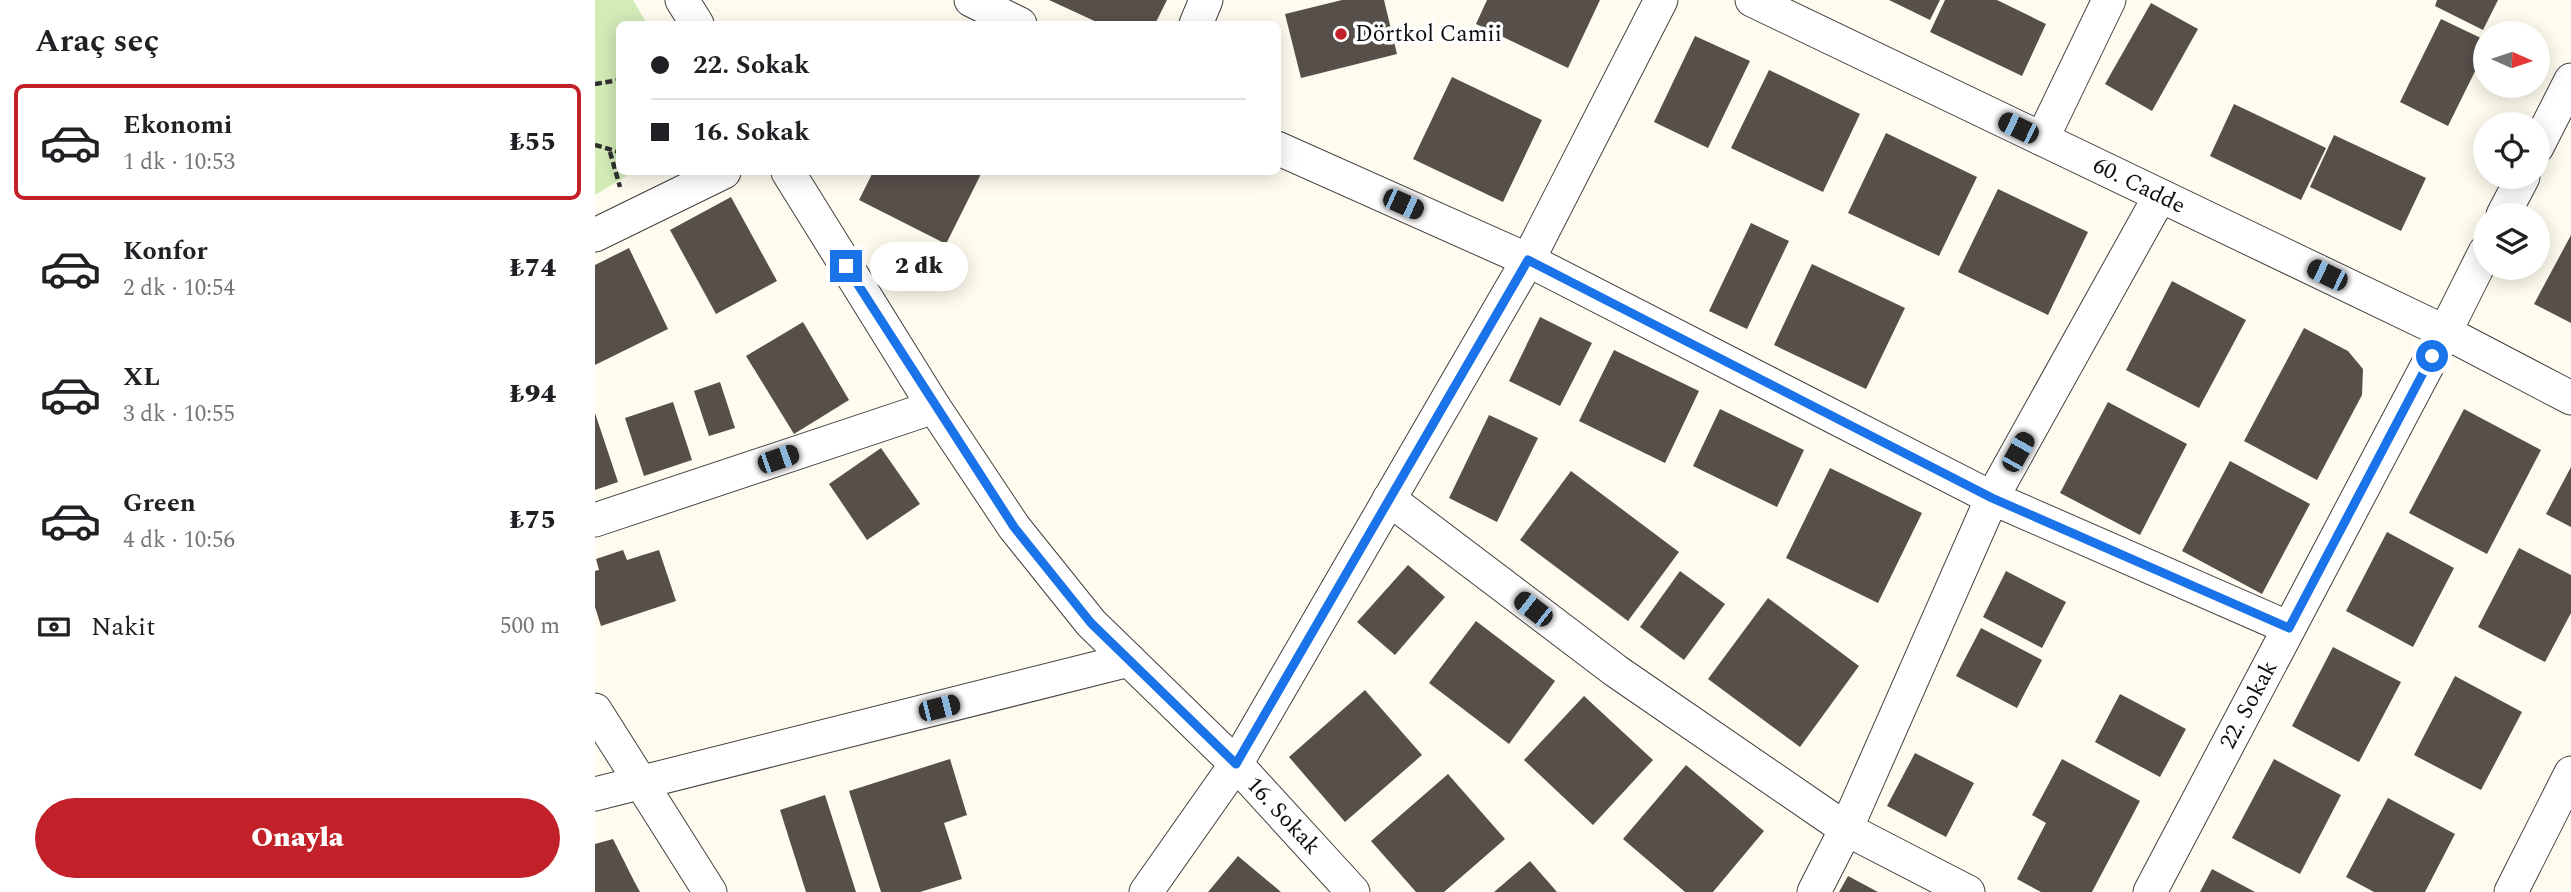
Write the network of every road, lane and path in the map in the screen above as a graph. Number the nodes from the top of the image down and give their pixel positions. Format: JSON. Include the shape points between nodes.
{"nodes":[{"id":1,"x":682,"y":0,"type":"edge"},
{"id":2,"x":971,"y":0,"type":"edge"},
{"id":3,"x":1206,"y":0,"type":"edge"},
{"id":4,"x":1661,"y":0,"type":"edge"},
{"id":5,"x":1752,"y":0,"type":"edge"},
{"id":6,"x":2109,"y":0,"type":"edge"},
{"id":7,"x":695,"y":21,"type":"edge"},
{"id":8,"x":1014,"y":21,"type":"edge"},
{"id":9,"x":1197,"y":21,"type":"edge"},
{"id":10,"x":616,"y":80,"type":"edge"},
{"id":11,"x":2571,"y":80,"type":"edge"},
{"id":12,"x":595,"y":84,"type":"edge"},
{"id":13,"x":2550,"y":121,"type":"edge"},
{"id":14,"x":2042,"y":139,"type":"junction"},
{"id":15,"x":595,"y":145,"type":"edge"},
{"id":16,"x":1281,"y":150,"type":"edge"},
{"id":17,"x":616,"y":151,"type":"edge"},
{"id":18,"x":718,"y":175,"type":"edge"},
{"id":19,"x":790,"y":175,"type":"edge"},
{"id":20,"x":2161,"y":196,"type":"junction"},
{"id":21,"x":595,"y":235,"type":"edge"},
{"id":22,"x":1528,"y":260,"type":"junction"},
{"id":23,"x":2473,"y":276,"type":"edge"},
{"id":24,"x":2445,"y":332,"type":"junction"},
{"id":25,"x":2571,"y":398,"type":"edge"},
{"id":26,"x":934,"y":407,"type":"junction"},
{"id":27,"x":1992,"y":498,"type":"junction"},
{"id":28,"x":1389,"y":499,"type":"junction"},
{"id":29,"x":595,"y":520,"type":"edge"},
{"id":30,"x":2289,"y":628,"type":"junction"},
{"id":31,"x":1129,"y":660,"type":"junction"},
{"id":32,"x":595,"y":710,"type":"edge"},
{"id":33,"x":1236,"y":764,"type":"junction"},
{"id":34,"x":2571,"y":774,"type":"edge"},
{"id":35,"x":641,"y":782,"type":"junction"},
{"id":36,"x":595,"y":794,"type":"edge"},
{"id":37,"x":1846,"y":829,"type":"junction"},
{"id":38,"x":710,"y":892,"type":"edge"},
{"id":39,"x":1146,"y":892,"type":"edge"},
{"id":40,"x":1353,"y":892,"type":"edge"},
{"id":41,"x":1814,"y":892,"type":"edge"},
{"id":42,"x":1968,"y":892,"type":"edge"},
{"id":43,"x":2150,"y":892,"type":"edge"},
{"id":44,"x":2511,"y":892,"type":"edge"}],
"edges":[{"from":1,"to":7,"type":"street"},
{"from":2,"to":8,"type":"street"},
{"from":3,"to":9,"type":"street"},
{"from":4,"to":22,"type":"street"},
{"from":5,"to":14,"type":"street","name":"60. Cadde"},
{"from":6,"to":14,"type":"street"},
{"from":10,"to":12,"type":"path"},
{"from":11,"to":13,"type":"street"},
{"from":14,"to":20,"type":"street","name":"60. Cadde"},
{"from":15,"to":17,"type":"path"},
{"from":16,"to":22,"type":"street"},
{"from":18,"to":21,"type":"street"},
{"from":19,"to":26,"type":"street","name":"16. Sokak"},
{"from":20,"to":24,"type":"street","name":"60. Cadde"},
{"from":20,"to":27,"type":"street"},
{"from":22,"to":27,"type":"street"},
{"from":22,"to":28,"type":"street"},
{"from":23,"to":24,"type":"street"},
{"from":24,"to":25,"type":"street","name":"60. Cadde"},
{"from":24,"to":30,"type":"street","name":"22. Sokak"},
{"from":26,"to":29,"type":"street"},
{"from":26,"to":31,"type":"street","name":"16. Sokak","via":[[1014,527],[1091,623]]},
{"from":27,"to":30,"type":"street"},
{"from":27,"to":37,"type":"street"},
{"from":28,"to":33,"type":"street"},
{"from":28,"to":37,"type":"street","via":[[1616,671]]},
{"from":30,"to":43,"type":"street","name":"22. Sokak"},
{"from":31,"to":33,"type":"street","name":"16. Sokak"},
{"from":31,"to":35,"type":"street"},
{"from":32,"to":35,"type":"street"},
{"from":33,"to":39,"type":"street"},
{"from":33,"to":40,"type":"street","name":"16. Sokak"},
{"from":34,"to":44,"type":"street"},
{"from":35,"to":36,"type":"street"},
{"from":35,"to":38,"type":"street"},
{"from":37,"to":41,"type":"street"},
{"from":37,"to":42,"type":"street"}]}
